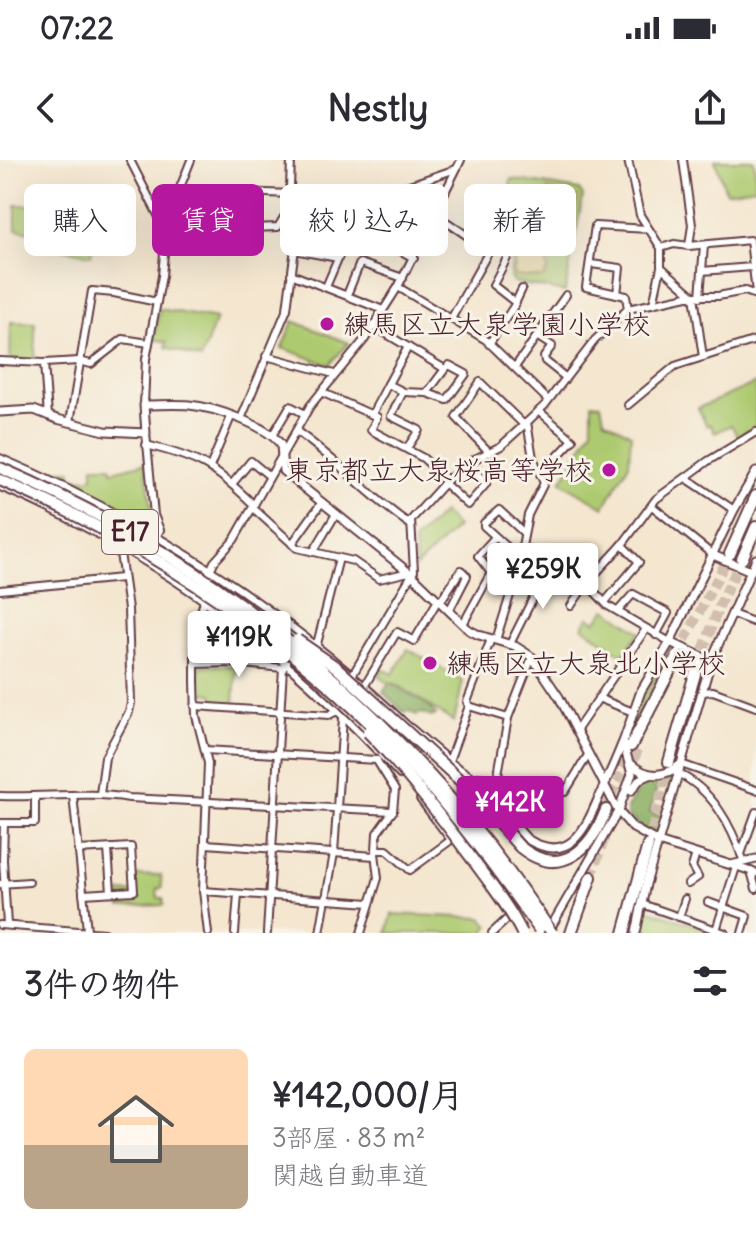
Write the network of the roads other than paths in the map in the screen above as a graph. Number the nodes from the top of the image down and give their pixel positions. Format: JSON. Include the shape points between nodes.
{"nodes":[{"id":1,"x":130,"y":160,"type":"edge"},
{"id":2,"x":191,"y":160,"type":"edge"},
{"id":3,"x":291,"y":160,"type":"edge"},
{"id":4,"x":461,"y":160,"type":"edge"},
{"id":5,"x":628,"y":160,"type":"edge"},
{"id":6,"x":683,"y":160,"type":"edge"},
{"id":7,"x":453,"y":171,"type":"junction"},
{"id":8,"x":182,"y":184,"type":"edge"},
{"id":9,"x":290,"y":184,"type":"edge"},
{"id":10,"x":414,"y":184,"type":"edge"},
{"id":11,"x":448,"y":184,"type":"edge"},
{"id":12,"x":152,"y":203,"type":"edge"},
{"id":13,"x":648,"y":229,"type":"junction"},
{"id":14,"x":704,"y":245,"type":"junction"},
{"id":15,"x":689,"y":246,"type":"junction"},
{"id":16,"x":661,"y":248,"type":"junction"},
{"id":17,"x":162,"y":256,"type":"edge"},
{"id":18,"x":293,"y":256,"type":"edge"},
{"id":19,"x":327,"y":256,"type":"edge"},
{"id":20,"x":411,"y":256,"type":"edge"},
{"id":21,"x":487,"y":256,"type":"edge"},
{"id":22,"x":507,"y":256,"type":"edge"},
{"id":23,"x":338,"y":258,"type":"joint"},
{"id":24,"x":414,"y":258,"type":"joint"},
{"id":25,"x":591,"y":264,"type":"junction"},
{"id":26,"x":661,"y":267,"type":"junction"},
{"id":27,"x":752,"y":267,"type":"junction"},
{"id":28,"x":479,"y":270,"type":"junction"},
{"id":29,"x":702,"y":271,"type":"junction"},
{"id":30,"x":291,"y":274,"type":"junction"},
{"id":31,"x":403,"y":278,"type":"junction"},
{"id":32,"x":496,"y":279,"type":"junction"},
{"id":33,"x":326,"y":287,"type":"junction"},
{"id":34,"x":398,"y":287,"type":"junction"},
{"id":35,"x":522,"y":289,"type":"dead end"},
{"id":36,"x":617,"y":294,"type":"junction"},
{"id":37,"x":756,"y":294,"type":"edge"},
{"id":38,"x":347,"y":295,"type":"junction"},
{"id":39,"x":566,"y":295,"type":"dead end"},
{"id":40,"x":697,"y":296,"type":"junction"},
{"id":41,"x":157,"y":302,"type":"junction"},
{"id":42,"x":516,"y":303,"type":"junction"},
{"id":43,"x":653,"y":304,"type":"junction"},
{"id":44,"x":628,"y":309,"type":"junction"},
{"id":45,"x":383,"y":310,"type":"junction"},
{"id":46,"x":451,"y":319,"type":"junction"},
{"id":47,"x":373,"y":326,"type":"junction"},
{"id":48,"x":538,"y":337,"type":"junction"},
{"id":49,"x":756,"y":340,"type":"edge"},
{"id":50,"x":149,"y":343,"type":"junction"},
{"id":51,"x":489,"y":344,"type":"junction"},
{"id":52,"x":408,"y":347,"type":"junction"},
{"id":53,"x":266,"y":356,"type":"junction"},
{"id":54,"x":703,"y":357,"type":"junction"},
{"id":55,"x":0,"y":361,"type":"edge"},
{"id":56,"x":81,"y":362,"type":"junction"},
{"id":57,"x":44,"y":363,"type":"junction"},
{"id":58,"x":515,"y":367,"type":"junction"},
{"id":59,"x":445,"y":369,"type":"junction"},
{"id":60,"x":334,"y":374,"type":"junction"},
{"id":61,"x":565,"y":377,"type":"junction"},
{"id":62,"x":388,"y":384,"type":"junction"},
{"id":63,"x":453,"y":391,"type":"junction"},
{"id":64,"x":321,"y":392,"type":"junction"},
{"id":65,"x":403,"y":392,"type":"junction"},
{"id":66,"x":427,"y":393,"type":"junction"},
{"id":67,"x":548,"y":400,"type":"junction"},
{"id":68,"x":467,"y":401,"type":"junction"},
{"id":69,"x":144,"y":405,"type":"junction"},
{"id":70,"x":628,"y":405,"type":"dead end"},
{"id":71,"x":539,"y":411,"type":"junction"},
{"id":72,"x":0,"y":412,"type":"edge"},
{"id":73,"x":305,"y":414,"type":"junction"},
{"id":74,"x":372,"y":414,"type":"junction"},
{"id":75,"x":48,"y":416,"type":"junction"},
{"id":76,"x":231,"y":417,"type":"junction"},
{"id":77,"x":241,"y":419,"type":"junction"},
{"id":78,"x":70,"y":422,"type":"junction"},
{"id":79,"x":526,"y":424,"type":"junction"},
{"id":80,"x":296,"y":431,"type":"junction"},
{"id":81,"x":756,"y":432,"type":"edge"},
{"id":82,"x":146,"y":433,"type":"junction"},
{"id":83,"x":276,"y":438,"type":"junction"},
{"id":84,"x":146,"y":447,"type":"junction"},
{"id":85,"x":287,"y":447,"type":"junction"},
{"id":86,"x":407,"y":448,"type":"junction"},
{"id":87,"x":490,"y":453,"type":"junction"},
{"id":88,"x":281,"y":457,"type":"junction"},
{"id":89,"x":0,"y":458,"type":"edge"},
{"id":90,"x":469,"y":464,"type":"junction"},
{"id":91,"x":210,"y":467,"type":"junction"},
{"id":92,"x":0,"y":468,"type":"edge"},
{"id":93,"x":279,"y":468,"type":"junction"},
{"id":94,"x":756,"y":472,"type":"edge"},
{"id":95,"x":37,"y":474,"type":"junction"},
{"id":96,"x":541,"y":474,"type":"junction"},
{"id":97,"x":269,"y":476,"type":"junction"},
{"id":98,"x":686,"y":478,"type":"junction"},
{"id":99,"x":0,"y":480,"type":"edge"},
{"id":100,"x":445,"y":481,"type":"junction"},
{"id":101,"x":232,"y":484,"type":"junction"},
{"id":102,"x":0,"y":487,"type":"edge"},
{"id":103,"x":756,"y":496,"type":"edge"},
{"id":104,"x":26,"y":499,"type":"junction"},
{"id":105,"x":322,"y":502,"type":"junction"},
{"id":106,"x":253,"y":506,"type":"junction"},
{"id":107,"x":652,"y":506,"type":"junction"},
{"id":108,"x":734,"y":510,"type":"junction"},
{"id":109,"x":336,"y":514,"type":"junction"},
{"id":110,"x":411,"y":525,"type":"junction"},
{"id":111,"x":756,"y":527,"type":"edge"},
{"id":112,"x":524,"y":533,"type":"junction"},
{"id":113,"x":156,"y":537,"type":"junction"},
{"id":114,"x":495,"y":537,"type":"junction"},
{"id":115,"x":292,"y":544,"type":"junction"},
{"id":116,"x":622,"y":545,"type":"junction"},
{"id":117,"x":119,"y":546,"type":"junction"},
{"id":118,"x":313,"y":552,"type":"junction"},
{"id":119,"x":730,"y":554,"type":"tunnel mouth"},
{"id":120,"x":713,"y":555,"type":"junction"},
{"id":121,"x":521,"y":557,"type":"junction"},
{"id":122,"x":339,"y":558,"type":"junction"},
{"id":123,"x":742,"y":559,"type":"tunnel mouth"},
{"id":124,"x":756,"y":559,"type":"edge"},
{"id":125,"x":549,"y":566,"type":"junction"},
{"id":126,"x":210,"y":571,"type":"junction"},
{"id":127,"x":751,"y":571,"type":"junction"},
{"id":128,"x":410,"y":574,"type":"junction"},
{"id":129,"x":122,"y":578,"type":"junction"},
{"id":130,"x":586,"y":584,"type":"junction"},
{"id":131,"x":0,"y":590,"type":"edge"},
{"id":132,"x":204,"y":601,"type":"junction"},
{"id":133,"x":439,"y":601,"type":"junction"},
{"id":134,"x":605,"y":602,"type":"junction"},
{"id":135,"x":571,"y":606,"type":"dead end"},
{"id":136,"x":251,"y":611,"type":"junction"},
{"id":137,"x":449,"y":611,"type":"junction"},
{"id":138,"x":618,"y":611,"type":"junction"},
{"id":139,"x":732,"y":614,"type":"junction"},
{"id":140,"x":756,"y":623,"type":"edge"},
{"id":141,"x":463,"y":624,"type":"junction"},
{"id":142,"x":646,"y":629,"type":"junction"},
{"id":143,"x":656,"y":635,"type":"junction"},
{"id":144,"x":493,"y":639,"type":"junction"},
{"id":145,"x":670,"y":642,"type":"junction"},
{"id":146,"x":317,"y":644,"type":"junction"},
{"id":147,"x":510,"y":644,"type":"junction"},
{"id":148,"x":276,"y":649,"type":"junction"},
{"id":149,"x":678,"y":655,"type":"tunnel mouth"},
{"id":150,"x":532,"y":657,"type":"junction"},
{"id":151,"x":711,"y":661,"type":"junction"},
{"id":152,"x":195,"y":664,"type":"junction"},
{"id":153,"x":698,"y":664,"type":"tunnel mouth"},
{"id":154,"x":285,"y":666,"type":"junction"},
{"id":155,"x":353,"y":674,"type":"junction"},
{"id":156,"x":365,"y":685,"type":"junction"},
{"id":157,"x":703,"y":692,"type":"junction"},
{"id":158,"x":598,"y":698,"type":"junction"},
{"id":159,"x":195,"y":706,"type":"junction"},
{"id":160,"x":469,"y":706,"type":"junction"},
{"id":161,"x":756,"y":707,"type":"edge"},
{"id":162,"x":337,"y":711,"type":"junction"},
{"id":163,"x":281,"y":712,"type":"junction"},
{"id":164,"x":633,"y":712,"type":"junction"},
{"id":165,"x":343,"y":717,"type":"junction"},
{"id":166,"x":508,"y":718,"type":"junction"},
{"id":167,"x":411,"y":729,"type":"junction"},
{"id":168,"x":576,"y":731,"type":"junction"},
{"id":169,"x":631,"y":746,"type":"junction"},
{"id":170,"x":205,"y":750,"type":"junction"},
{"id":171,"x":278,"y":755,"type":"junction"},
{"id":172,"x":588,"y":755,"type":"junction"},
{"id":173,"x":341,"y":759,"type":"junction"},
{"id":174,"x":380,"y":759,"type":"junction"},
{"id":175,"x":449,"y":761,"type":"junction"},
{"id":176,"x":630,"y":762,"type":"junction"},
{"id":177,"x":676,"y":768,"type":"junction"},
{"id":178,"x":650,"y":775,"type":"junction"},
{"id":179,"x":474,"y":779,"type":"junction"},
{"id":180,"x":497,"y":780,"type":"junction"},
{"id":181,"x":604,"y":786,"type":"junction"},
{"id":182,"x":756,"y":790,"type":"edge"},
{"id":183,"x":100,"y":794,"type":"junction"},
{"id":184,"x":73,"y":795,"type":"junction"},
{"id":185,"x":0,"y":796,"type":"edge"},
{"id":186,"x":35,"y":798,"type":"junction"},
{"id":187,"x":208,"y":801,"type":"junction"},
{"id":188,"x":274,"y":804,"type":"junction"},
{"id":189,"x":338,"y":808,"type":"junction"},
{"id":190,"x":606,"y":810,"type":"tunnel mouth"},
{"id":191,"x":393,"y":811,"type":"junction"},
{"id":192,"x":618,"y":811,"type":"junction"},
{"id":193,"x":756,"y":812,"type":"edge"},
{"id":194,"x":2,"y":823,"type":"edge"},
{"id":195,"x":206,"y":844,"type":"junction"},
{"id":196,"x":653,"y":844,"type":"junction"},
{"id":197,"x":272,"y":848,"type":"junction"},
{"id":198,"x":108,"y":849,"type":"junction"},
{"id":199,"x":78,"y":850,"type":"junction"},
{"id":200,"x":334,"y":853,"type":"junction"},
{"id":201,"x":376,"y":853,"type":"junction"},
{"id":202,"x":696,"y":854,"type":"junction"},
{"id":203,"x":756,"y":859,"type":"edge"},
{"id":204,"x":740,"y":862,"type":"junction"},
{"id":205,"x":754,"y":872,"type":"edge"},
{"id":206,"x":591,"y":877,"type":"tunnel mouth"},
{"id":207,"x":29,"y":882,"type":"dead end"},
{"id":208,"x":2,"y":884,"type":"edge"},
{"id":209,"x":688,"y":884,"type":"dead end"},
{"id":210,"x":756,"y":889,"type":"edge"},
{"id":211,"x":203,"y":891,"type":"junction"},
{"id":212,"x":111,"y":892,"type":"junction"},
{"id":213,"x":83,"y":894,"type":"junction"},
{"id":214,"x":238,"y":894,"type":"junction"},
{"id":215,"x":269,"y":896,"type":"junction"},
{"id":216,"x":685,"y":899,"type":"dead end"},
{"id":217,"x":326,"y":900,"type":"junction"},
{"id":218,"x":637,"y":900,"type":"junction"},
{"id":219,"x":708,"y":902,"type":"dead end"},
{"id":220,"x":370,"y":903,"type":"junction"},
{"id":221,"x":723,"y":907,"type":"junction"},
{"id":222,"x":679,"y":917,"type":"junction"},
{"id":223,"x":506,"y":920,"type":"dead end"},
{"id":224,"x":4,"y":925,"type":"edge"},
{"id":225,"x":87,"y":930,"type":"junction"},
{"id":226,"x":716,"y":930,"type":"junction"},
{"id":227,"x":544,"y":932,"type":"edge"},
{"id":228,"x":104,"y":933,"type":"edge"},
{"id":229,"x":208,"y":933,"type":"edge"},
{"id":230,"x":235,"y":933,"type":"edge"},
{"id":231,"x":267,"y":933,"type":"edge"},
{"id":232,"x":320,"y":933,"type":"edge"},
{"id":233,"x":361,"y":933,"type":"edge"},
{"id":234,"x":492,"y":933,"type":"edge"},
{"id":235,"x":522,"y":933,"type":"edge"},
{"id":236,"x":571,"y":933,"type":"edge"},
{"id":237,"x":626,"y":933,"type":"edge"},
{"id":238,"x":636,"y":933,"type":"edge"},
{"id":239,"x":725,"y":933,"type":"edge"},
{"id":240,"x":742,"y":933,"type":"edge"}],
"edges":[{"from":1,"to":12,"type":"street"},
{"from":2,"to":8,"type":"street"},
{"from":3,"to":9,"type":"street"},
{"from":4,"to":7,"type":"street"},
{"from":5,"to":13,"type":"street"},
{"from":6,"to":15,"type":"street","via":[[692,225]]},
{"from":7,"to":10,"type":"street"},
{"from":7,"to":11,"type":"street"},
{"from":13,"to":16,"type":"street"},
{"from":13,"to":25,"type":"street","via":[[596,225]]},
{"from":14,"to":15,"type":"street"},
{"from":14,"to":27,"type":"street","via":[[750,240]]},
{"from":14,"to":29,"type":"street"},
{"from":15,"to":16,"type":"street"},
{"from":16,"to":26,"type":"street"},
{"from":17,"to":41,"type":"street"},
{"from":18,"to":30,"type":"street"},
{"from":19,"to":23,"type":"street"},
{"from":20,"to":24,"type":"street"},
{"from":21,"to":28,"type":"street"},
{"from":22,"to":32,"type":"street"},
{"from":23,"to":33,"type":"street"},
{"from":24,"to":31,"type":"street"},
{"from":25,"to":36,"type":"street","via":[[586,287]]},
{"from":25,"to":36,"type":"street","via":[[620,268]]},
{"from":26,"to":40,"type":"street"},
{"from":26,"to":43,"type":"street"},
{"from":27,"to":29,"type":"street"},
{"from":27,"to":37,"type":"street"},
{"from":28,"to":32,"type":"street"},
{"from":28,"to":46,"type":"street"},
{"from":29,"to":40,"type":"street"},
{"from":30,"to":33,"type":"street"},
{"from":30,"to":53,"type":"street","via":[[287,309]]},
{"from":31,"to":34,"type":"street"},
{"from":31,"to":38,"type":"street","via":[[360,263]]},
{"from":32,"to":42,"type":"street","via":[[493,285]]},
{"from":33,"to":38,"type":"street"},
{"from":34,"to":45,"type":"street"},
{"from":34,"to":46,"type":"street"},
{"from":35,"to":42,"type":"street"},
{"from":36,"to":44,"type":"street","via":[[628,299]]},
{"from":37,"to":40,"type":"street"},
{"from":38,"to":45,"type":"street"},
{"from":39,"to":48,"type":"street"},
{"from":40,"to":43,"type":"street"},
{"from":40,"to":54,"type":"street"},
{"from":41,"to":50,"type":"street"},
{"from":41,"to":56,"type":"street","via":[[92,291]]},
{"from":42,"to":51,"type":"street"},
{"from":43,"to":44,"type":"street"},
{"from":44,"to":61,"type":"street"},
{"from":45,"to":47,"type":"street"},
{"from":46,"to":51,"type":"street"},
{"from":47,"to":52,"type":"street"},
{"from":47,"to":60,"type":"street"},
{"from":48,"to":58,"type":"street"},
{"from":48,"to":61,"type":"street","via":[[552,346],[545,361]]},
{"from":49,"to":54,"type":"street"},
{"from":50,"to":56,"type":"street","via":[[123,339],[91,364]]},
{"from":50,"to":69,"type":"street"},
{"from":51,"to":58,"type":"street"},
{"from":52,"to":59,"type":"street"},
{"from":52,"to":62,"type":"street"},
{"from":53,"to":60,"type":"street"},
{"from":53,"to":77,"type":"street"},
{"from":54,"to":70,"type":"street","via":[[675,366]]},
{"from":55,"to":57,"type":"street"},
{"from":56,"to":57,"type":"street"},
{"from":56,"to":78,"type":"street"},
{"from":57,"to":75,"type":"street"},
{"from":58,"to":67,"type":"street"},
{"from":59,"to":63,"type":"street","via":[[449,365],[466,374]]},
{"from":59,"to":66,"type":"street"},
{"from":60,"to":64,"type":"street"},
{"from":61,"to":67,"type":"street"},
{"from":62,"to":65,"type":"street"},
{"from":62,"to":74,"type":"street"},
{"from":63,"to":66,"type":"street","via":[[447,400]]},
{"from":63,"to":68,"type":"street"},
{"from":64,"to":73,"type":"street"},
{"from":64,"to":74,"type":"street"},
{"from":65,"to":66,"type":"street"},
{"from":65,"to":86,"type":"street","via":[[391,416],[419,430]]},
{"from":67,"to":71,"type":"street"},
{"from":68,"to":79,"type":"street","via":[[480,382]]},
{"from":68,"to":87,"type":"street","via":[[456,417]]},
{"from":69,"to":76,"type":"street","via":[[192,405]]},
{"from":69,"to":82,"type":"street"},
{"from":71,"to":79,"type":"street"},
{"from":71,"to":96,"type":"street","via":[[573,440]]},
{"from":72,"to":75,"type":"street","via":[[34,410]]},
{"from":73,"to":80,"type":"street"},
{"from":73,"to":83,"type":"street","via":[[290,406]]},
{"from":74,"to":86,"type":"street","via":[[377,417],[371,430]]},
{"from":75,"to":78,"type":"street"},
{"from":76,"to":77,"type":"street"},
{"from":76,"to":91,"type":"street"},
{"from":77,"to":83,"type":"street"},
{"from":78,"to":82,"type":"street"},
{"from":79,"to":87,"type":"street"},
{"from":79,"to":96,"type":"street"},
{"from":80,"to":85,"type":"street"},
{"from":80,"to":110,"type":"street"},
{"from":81,"to":98,"type":"street"},
{"from":82,"to":84,"type":"street"},
{"from":83,"to":85,"type":"street"},
{"from":83,"to":88,"type":"street"},
{"from":84,"to":91,"type":"street","via":[[182,453]]},
{"from":84,"to":113,"type":"street","via":[[160,530]]},
{"from":85,"to":88,"type":"street"},
{"from":86,"to":100,"type":"street"},
{"from":87,"to":90,"type":"street"},
{"from":88,"to":93,"type":"street"},
{"from":89,"to":95,"type":"street"},
{"from":90,"to":100,"type":"street"},
{"from":90,"to":100,"type":"street","via":[[486,484],[468,505]]},
{"from":91,"to":101,"type":"street"},
{"from":92,"to":136,"type":"highway","number":"E17","bridge":true,"via":[[113,523]]},
{"from":93,"to":97,"type":"street"},
{"from":93,"to":105,"type":"street"},
{"from":94,"to":108,"type":"street"},
{"from":95,"to":104,"type":"street"},
{"from":95,"to":113,"type":"street"},
{"from":96,"to":112,"type":"street","via":[[544,483]]},
{"from":97,"to":101,"type":"street","via":[[251,461]]},
{"from":97,"to":106,"type":"street"},
{"from":98,"to":107,"type":"street"},
{"from":98,"to":108,"type":"street"},
{"from":99,"to":148,"type":"highway","number":"E17","bridge":true,"via":[[126,542],[195,584]]},
{"from":100,"to":110,"type":"street"},
{"from":101,"to":106,"type":"street"},
{"from":102,"to":104,"type":"street"},
{"from":103,"to":119,"type":"highway"},
{"from":104,"to":117,"type":"street"},
{"from":105,"to":109,"type":"street"},
{"from":105,"to":115,"type":"street"},
{"from":106,"to":115,"type":"street"},
{"from":106,"to":126,"type":"street"},
{"from":107,"to":116,"type":"street"},
{"from":107,"to":120,"type":"street"},
{"from":108,"to":120,"type":"street"},
{"from":109,"to":118,"type":"street"},
{"from":109,"to":128,"type":"street"},
{"from":110,"to":128,"type":"street"},
{"from":111,"to":123,"type":"highway"},
{"from":112,"to":114,"type":"street","via":[[497,509],[484,523]]},
{"from":112,"to":121,"type":"street"},
{"from":113,"to":126,"type":"street"},
{"from":114,"to":121,"type":"street"},
{"from":114,"to":141,"type":"street","via":[[478,556],[491,573]]},
{"from":115,"to":118,"type":"street"},
{"from":116,"to":130,"type":"street"},
{"from":116,"to":134,"type":"street","via":[[639,562]]},
{"from":117,"to":129,"type":"street"},
{"from":117,"to":132,"type":"street"},
{"from":118,"to":122,"type":"street"},
{"from":120,"to":127,"type":"street"},
{"from":120,"to":145,"type":"street"},
{"from":121,"to":125,"type":"street"},
{"from":121,"to":144,"type":"street"},
{"from":122,"to":128,"type":"street","via":[[379,579]]},
{"from":122,"to":146,"type":"street"},
{"from":124,"to":127,"type":"street"},
{"from":125,"to":130,"type":"street"},
{"from":125,"to":147,"type":"street"},
{"from":126,"to":132,"type":"street"},
{"from":126,"to":146,"type":"street"},
{"from":127,"to":139,"type":"street"},
{"from":128,"to":133,"type":"street"},
{"from":128,"to":155,"type":"street"},
{"from":129,"to":131,"type":"street"},
{"from":129,"to":183,"type":"street","via":[[131,703],[105,757]]},
{"from":130,"to":134,"type":"street"},
{"from":130,"to":135,"type":"street"},
{"from":132,"to":148,"type":"street"},
{"from":132,"to":152,"type":"street","via":[[195,632]]},
{"from":133,"to":137,"type":"street"},
{"from":133,"to":137,"type":"street","via":[[461,570],[467,576]]},
{"from":133,"to":156,"type":"street","via":[[414,641],[397,632]]},
{"from":134,"to":138,"type":"street"},
{"from":136,"to":190,"type":"highway","bridge":true,"via":[[346,676],[472,791],[520,847],[546,860],[574,856],[592,839]]},
{"from":136,"to":227,"type":"highway","number":"E17","bridge":true,"via":[[324,669],[406,748],[482,836]]},
{"from":137,"to":141,"type":"street"},
{"from":138,"to":142,"type":"street"},
{"from":138,"to":143,"type":"street","via":[[633,594],[668,613]]},
{"from":139,"to":140,"type":"street"},
{"from":139,"to":151,"type":"street"},
{"from":141,"to":144,"type":"street"},
{"from":142,"to":143,"type":"street"},
{"from":142,"to":158,"type":"street"},
{"from":143,"to":145,"type":"street"},
{"from":144,"to":147,"type":"street"},
{"from":144,"to":160,"type":"street"},
{"from":145,"to":151,"type":"street"},
{"from":145,"to":164,"type":"street"},
{"from":146,"to":155,"type":"street"},
{"from":147,"to":150,"type":"street"},
{"from":148,"to":154,"type":"street"},
{"from":148,"to":227,"type":"highway","number":"E17","bridge":true,"via":[[362,717],[409,763]]},
{"from":148,"to":235,"type":"highway","bridge":true,"via":[[346,709],[408,776]]},
{"from":149,"to":169,"type":"highway"},
{"from":150,"to":166,"type":"street"},
{"from":150,"to":168,"type":"street"},
{"from":151,"to":157,"type":"street"},
{"from":152,"to":154,"type":"street"},
{"from":152,"to":159,"type":"street"},
{"from":153,"to":177,"type":"highway"},
{"from":154,"to":162,"type":"street"},
{"from":154,"to":163,"type":"street"},
{"from":155,"to":156,"type":"street"},
{"from":156,"to":167,"type":"street"},
{"from":157,"to":161,"type":"street"},
{"from":157,"to":177,"type":"street"},
{"from":158,"to":164,"type":"street"},
{"from":158,"to":168,"type":"street"},
{"from":159,"to":163,"type":"street"},
{"from":159,"to":170,"type":"street"},
{"from":160,"to":166,"type":"street"},
{"from":160,"to":175,"type":"street"},
{"from":162,"to":163,"type":"street"},
{"from":162,"to":165,"type":"street"},
{"from":163,"to":171,"type":"street"},
{"from":164,"to":169,"type":"street"},
{"from":165,"to":173,"type":"street"},
{"from":165,"to":174,"type":"street"},
{"from":166,"to":180,"type":"street"},
{"from":167,"to":174,"type":"street"},
{"from":167,"to":175,"type":"street"},
{"from":168,"to":172,"type":"street"},
{"from":169,"to":176,"type":"street"},
{"from":169,"to":181,"type":"street"},
{"from":170,"to":171,"type":"street"},
{"from":170,"to":187,"type":"street"},
{"from":171,"to":173,"type":"street"},
{"from":171,"to":188,"type":"street"},
{"from":172,"to":180,"type":"street","via":[[565,792]]},
{"from":172,"to":181,"type":"street"},
{"from":173,"to":174,"type":"street"},
{"from":173,"to":189,"type":"street"},
{"from":174,"to":191,"type":"street","via":[[395,789]]},
{"from":174,"to":201,"type":"street","via":[[415,792],[451,840],[410,870],[389,850]]},
{"from":175,"to":179,"type":"street"},
{"from":176,"to":178,"type":"street"},
{"from":176,"to":192,"type":"street","via":[[631,781]]},
{"from":177,"to":178,"type":"street"},
{"from":177,"to":182,"type":"street"},
{"from":177,"to":196,"type":"street"},
{"from":177,"to":204,"type":"street","via":[[719,808]]},
{"from":178,"to":192,"type":"street","via":[[637,782]]},
{"from":179,"to":180,"type":"street"},
{"from":179,"to":181,"type":"street","via":[[523,836],[547,847],[564,846],[582,834]]},
{"from":181,"to":192,"type":"street"},
{"from":183,"to":184,"type":"street"},
{"from":183,"to":187,"type":"street"},
{"from":184,"to":186,"type":"street"},
{"from":184,"to":199,"type":"street"},
{"from":185,"to":186,"type":"street"},
{"from":186,"to":194,"type":"street","via":[[35,823]]},
{"from":187,"to":188,"type":"street"},
{"from":187,"to":195,"type":"street"},
{"from":188,"to":189,"type":"street"},
{"from":188,"to":197,"type":"street"},
{"from":189,"to":191,"type":"street"},
{"from":189,"to":200,"type":"street"},
{"from":191,"to":201,"type":"street","via":[[377,833]]},
{"from":192,"to":196,"type":"street"},
{"from":192,"to":227,"type":"street"},
{"from":193,"to":204,"type":"street"},
{"from":194,"to":208,"type":"street"},
{"from":195,"to":197,"type":"street"},
{"from":195,"to":211,"type":"street"},
{"from":196,"to":202,"type":"street"},
{"from":196,"to":218,"type":"highway"},
{"from":197,"to":200,"type":"street"},
{"from":197,"to":215,"type":"street"},
{"from":198,"to":199,"type":"street"},
{"from":198,"to":212,"type":"street"},
{"from":198,"to":212,"type":"street","via":[[131,847],[134,891]]},
{"from":199,"to":213,"type":"street"},
{"from":200,"to":201,"type":"street"},
{"from":200,"to":217,"type":"street"},
{"from":201,"to":220,"type":"street","via":[[378,878]]},
{"from":202,"to":204,"type":"street","via":[[731,865]]},
{"from":202,"to":209,"type":"street","via":[[692,867],[698,877]]},
{"from":203,"to":204,"type":"street"},
{"from":204,"to":205,"type":"street"},
{"from":204,"to":221,"type":"street"},
{"from":205,"to":210,"type":"street"},
{"from":206,"to":236,"type":"highway"},
{"from":207,"to":208,"type":"street"},
{"from":208,"to":224,"type":"street"},
{"from":211,"to":214,"type":"street"},
{"from":211,"to":229,"type":"street"},
{"from":212,"to":213,"type":"street"},
{"from":213,"to":225,"type":"street"},
{"from":214,"to":215,"type":"street"},
{"from":214,"to":230,"type":"street"},
{"from":215,"to":217,"type":"street"},
{"from":215,"to":231,"type":"street"},
{"from":216,"to":222,"type":"street"},
{"from":217,"to":220,"type":"street"},
{"from":217,"to":232,"type":"street"},
{"from":218,"to":222,"type":"street"},
{"from":218,"to":237,"type":"highway"},
{"from":218,"to":238,"type":"street"},
{"from":219,"to":221,"type":"street"},
{"from":220,"to":233,"type":"street"},
{"from":221,"to":226,"type":"street"},
{"from":221,"to":240,"type":"street","via":[[747,916]]},
{"from":222,"to":226,"type":"street"},
{"from":223,"to":234,"type":"street"},
{"from":224,"to":225,"type":"street"},
{"from":225,"to":228,"type":"street"},
{"from":226,"to":239,"type":"street"}]}
